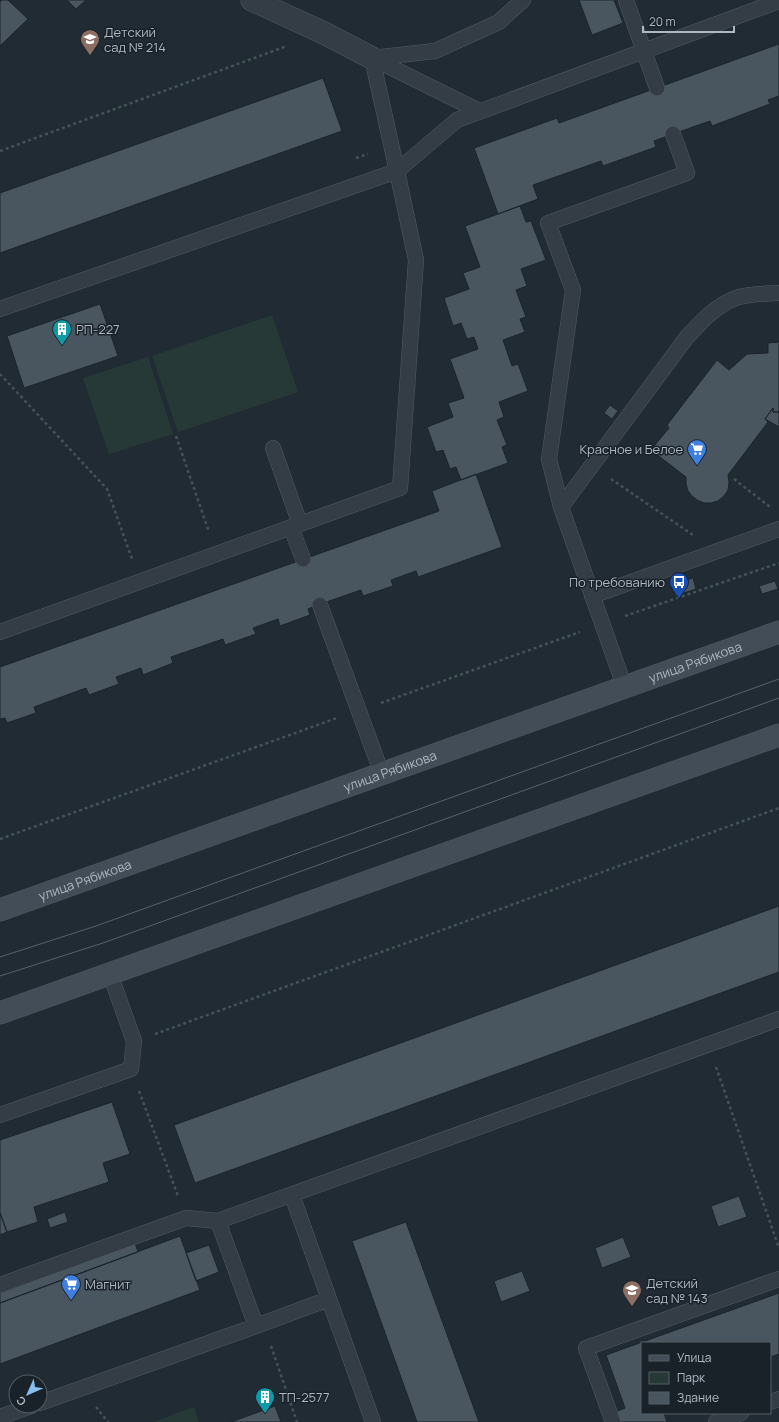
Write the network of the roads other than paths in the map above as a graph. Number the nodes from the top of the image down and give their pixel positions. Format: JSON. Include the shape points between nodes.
{"nodes":[{"id":1,"x":252,"y":0,"type":"edge"},
{"id":2,"x":523,"y":0,"type":"edge"},
{"id":3,"x":626,"y":0,"type":"edge"},
{"id":4,"x":779,"y":1,"type":"edge"},
{"id":5,"x":755,"y":5,"type":"edge"},
{"id":6,"x":644,"y":51,"type":"junction"},
{"id":7,"x":372,"y":58,"type":"junction"},
{"id":8,"x":657,"y":88,"type":"dead end"},
{"id":9,"x":479,"y":111,"type":"junction"},
{"id":10,"x":673,"y":134,"type":"dead end"},
{"id":11,"x":398,"y":171,"type":"junction"},
{"id":12,"x":779,"y":293,"type":"edge"},
{"id":13,"x":0,"y":309,"type":"edge"},
{"id":14,"x":273,"y":448,"type":"dead end"},
{"id":15,"x":561,"y":507,"type":"junction"},
{"id":16,"x":296,"y":526,"type":"junction"},
{"id":17,"x":779,"y":529,"type":"edge"},
{"id":18,"x":303,"y":559,"type":"dead end"},
{"id":19,"x":592,"y":596,"type":"junction"},
{"id":20,"x":320,"y":605,"type":"dead end"},
{"id":21,"x":0,"y":632,"type":"edge"},
{"id":22,"x":779,"y":632,"type":"edge"},
{"id":23,"x":625,"y":688,"type":"junction"},
{"id":24,"x":779,"y":735,"type":"edge"},
{"id":25,"x":382,"y":774,"type":"junction"},
{"id":26,"x":0,"y":910,"type":"edge"},
{"id":27,"x":110,"y":974,"type":"junction"},
{"id":28,"x":0,"y":1013,"type":"edge"},
{"id":29,"x":779,"y":1019,"type":"edge"},
{"id":30,"x":0,"y":1115,"type":"edge"},
{"id":31,"x":292,"y":1195,"type":"junction"},
{"id":32,"x":218,"y":1221,"type":"junction"},
{"id":33,"x":779,"y":1279,"type":"edge"},
{"id":34,"x":0,"y":1285,"type":"edge"},
{"id":35,"x":329,"y":1298,"type":"junction"},
{"id":36,"x":259,"y":1324,"type":"junction"},
{"id":37,"x":48,"y":1400,"type":"edge"},
{"id":38,"x":738,"y":1414,"type":"edge"},
{"id":39,"x":373,"y":1422,"type":"edge"},
{"id":40,"x":613,"y":1422,"type":"edge"},
{"id":41,"x":716,"y":1422,"type":"edge"}],
"edges":[{"from":1,"to":7,"type":"street"},
{"from":2,"to":7,"type":"lane","via":[[499,22],[435,51]]},
{"from":3,"to":6,"type":"lane"},
{"from":4,"to":5,"type":"lane"},
{"from":5,"to":6,"type":"lane"},
{"from":6,"to":8,"type":"lane"},
{"from":6,"to":9,"type":"lane"},
{"from":7,"to":9,"type":"lane"},
{"from":7,"to":11,"type":"lane"},
{"from":9,"to":11,"type":"lane","via":[[457,120]]},
{"from":10,"to":15,"type":"lane","via":[[687,173],[548,223],[573,290],[549,459]]},
{"from":11,"to":13,"type":"lane"},
{"from":11,"to":16,"type":"lane","via":[[416,260],[400,488]]},
{"from":12,"to":15,"type":"lane","via":[[736,298],[718,307],[700,323]]},
{"from":14,"to":16,"type":"lane"},
{"from":15,"to":19,"type":"lane"},
{"from":16,"to":18,"type":"lane"},
{"from":16,"to":21,"type":"lane"},
{"from":17,"to":19,"type":"lane"},
{"from":19,"to":23,"type":"lane"},
{"from":20,"to":25,"type":"lane"},
{"from":22,"to":23,"type":"main road","name":"улица Рябикова"},
{"from":23,"to":25,"type":"main road","name":"улица Рябикова"},
{"from":24,"to":27,"type":"main road"},
{"from":25,"to":26,"type":"main road","name":"улица Рябикова"},
{"from":27,"to":28,"type":"main road"},
{"from":27,"to":30,"type":"lane","via":[[134,1041],[131,1069]]},
{"from":29,"to":31,"type":"lane"},
{"from":31,"to":32,"type":"lane"},
{"from":31,"to":35,"type":"lane"},
{"from":32,"to":34,"type":"lane","via":[[186,1218]]},
{"from":32,"to":36,"type":"lane"},
{"from":33,"to":40,"type":"lane","via":[[586,1348]]},
{"from":35,"to":36,"type":"lane"},
{"from":35,"to":39,"type":"lane"},
{"from":36,"to":37,"type":"lane"},
{"from":38,"to":41,"type":"lane"}]}
